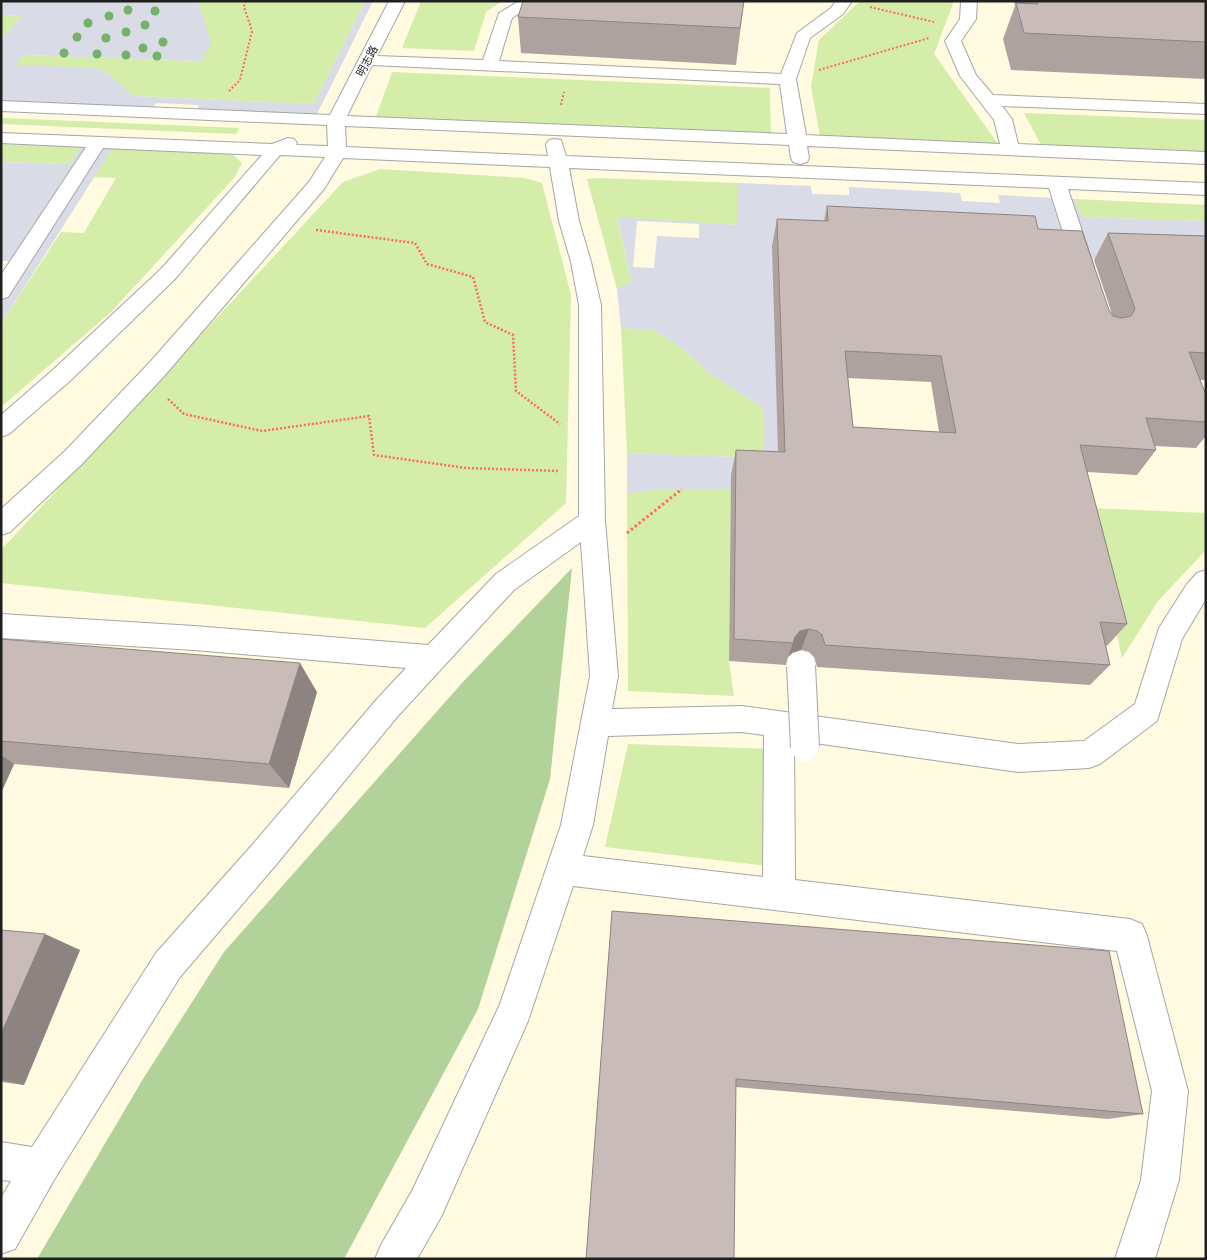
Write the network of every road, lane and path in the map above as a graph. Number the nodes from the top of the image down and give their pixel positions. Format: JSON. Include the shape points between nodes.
{"nodes":[{"id":1,"x":245,"y":1,"type":"edge"},
{"id":2,"x":397,"y":1,"type":"edge"},
{"id":3,"x":530,"y":1,"type":"edge"},
{"id":4,"x":844,"y":1,"type":"edge"},
{"id":5,"x":969,"y":1,"type":"edge"},
{"id":6,"x":866,"y":6,"type":"dead end"},
{"id":7,"x":961,"y":29,"type":"junction"},
{"id":8,"x":366,"y":60,"type":"junction"},
{"id":9,"x":489,"y":66,"type":"junction"},
{"id":10,"x":560,"y":69,"type":"junction"},
{"id":11,"x":788,"y":80,"type":"junction"},
{"id":12,"x":987,"y":100,"type":"junction"},
{"id":13,"x":1,"y":106,"type":"edge"},
{"id":14,"x":1206,"y":109,"type":"edge"},
{"id":15,"x":208,"y":115,"type":"junction"},
{"id":16,"x":336,"y":120,"type":"junction"},
{"id":17,"x":553,"y":130,"type":"junction"},
{"id":18,"x":1,"y":138,"type":"edge"},
{"id":19,"x":798,"y":140,"type":"junction"},
{"id":20,"x":98,"y":142,"type":"junction"},
{"id":21,"x":1010,"y":149,"type":"junction"},
{"id":22,"x":274,"y":150,"type":"junction"},
{"id":23,"x":337,"y":152,"type":"junction"},
{"id":24,"x":1206,"y":158,"type":"edge"},
{"id":25,"x":558,"y":162,"type":"junction"},
{"id":26,"x":803,"y":172,"type":"junction"},
{"id":27,"x":1057,"y":183,"type":"junction"},
{"id":28,"x":1206,"y":189,"type":"edge"},
{"id":29,"x":283,"y":225,"type":"junction"},
{"id":30,"x":1090,"y":285,"type":"edge"},
{"id":31,"x":1,"y":292,"type":"edge"},
{"id":32,"x":148,"y":379,"type":"junction"},
{"id":33,"x":1,"y":428,"type":"edge"},
{"id":34,"x":592,"y":460,"type":"junction"},
{"id":35,"x":682,"y":489,"type":"dead end"},
{"id":36,"x":592,"y":520,"type":"junction"},
{"id":37,"x":1,"y":524,"type":"edge"},
{"id":38,"x":595,"y":558,"type":"junction"},
{"id":39,"x":1206,"y":582,"type":"edge"},
{"id":40,"x":1,"y":626,"type":"edge"},
{"id":41,"x":433,"y":658,"type":"junction"},
{"id":42,"x":801,"y":666,"type":"dead end"},
{"id":43,"x":595,"y":723,"type":"junction"},
{"id":44,"x":779,"y":725,"type":"junction"},
{"id":45,"x":805,"y":747,"type":"dead end"},
{"id":46,"x":562,"y":869,"type":"junction"},
{"id":47,"x":778,"y":894,"type":"junction"},
{"id":48,"x":1,"y":1161,"type":"edge"},
{"id":49,"x":41,"y":1167,"type":"junction"},
{"id":50,"x":1,"y":1235,"type":"edge"},
{"id":51,"x":395,"y":1259,"type":"edge"},
{"id":52,"x":1135,"y":1259,"type":"edge"}],
"edges":[{"from":1,"to":15,"type":"path","via":[[252,32],[240,80]]},
{"from":2,"to":8,"type":"street","name":"明志路"},
{"from":3,"to":9,"type":"street","via":[[505,16]]},
{"from":4,"to":11,"type":"street","via":[[837,11],[803,36]]},
{"from":5,"to":7,"type":"street","via":[[968,19]]},
{"from":6,"to":7,"type":"path"},
{"from":7,"to":11,"type":"path"},
{"from":7,"to":12,"type":"street","via":[[953,41],[968,76]]},
{"from":8,"to":9,"type":"street"},
{"from":8,"to":16,"type":"street","name":"明志路"},
{"from":9,"to":10,"type":"street"},
{"from":10,"to":11,"type":"street"},
{"from":10,"to":17,"type":"path","via":[[564,91]]},
{"from":11,"to":19,"type":"street"},
{"from":12,"to":14,"type":"street"},
{"from":12,"to":21,"type":"street","via":[[1003,119]]},
{"from":13,"to":15,"type":"street"},
{"from":15,"to":16,"type":"street"},
{"from":16,"to":17,"type":"street"},
{"from":16,"to":22,"type":"street"},
{"from":16,"to":23,"type":"street"},
{"from":17,"to":19,"type":"street"},
{"from":17,"to":25,"type":"street"},
{"from":18,"to":20,"type":"street"},
{"from":19,"to":21,"type":"street"},
{"from":19,"to":26,"type":"street"},
{"from":20,"to":22,"type":"street"},
{"from":20,"to":31,"type":"street"},
{"from":21,"to":24,"type":"street"},
{"from":22,"to":23,"type":"street"},
{"from":22,"to":33,"type":"street","via":[[168,274]]},
{"from":23,"to":25,"type":"street"},
{"from":23,"to":29,"type":"street","via":[[317,184]]},
{"from":25,"to":26,"type":"street"},
{"from":25,"to":34,"type":"street","via":[[590,305]]},
{"from":26,"to":27,"type":"street"},
{"from":27,"to":28,"type":"street"},
{"from":27,"to":30,"type":"street"},
{"from":29,"to":32,"type":"street"},
{"from":29,"to":34,"type":"path","via":[[415,243],[427,264],[473,277],[485,322],[513,334],[516,391]]},
{"from":32,"to":34,"type":"path","via":[[184,414],[262,431],[369,416],[374,455],[466,468]]},
{"from":32,"to":37,"type":"street","via":[[74,457]]},
{"from":34,"to":36,"type":"street"},
{"from":35,"to":38,"type":"path"},
{"from":36,"to":38,"type":"street"},
{"from":36,"to":41,"type":"street","via":[[506,582]]},
{"from":38,"to":43,"type":"street","via":[[604,676]]},
{"from":39,"to":44,"type":"street","via":[[1168,636],[1147,712],[1089,754],[1018,758]]},
{"from":40,"to":41,"type":"street"},
{"from":41,"to":49,"type":"street","via":[[168,965]]},
{"from":42,"to":45,"type":"street","bridge":true},
{"from":43,"to":44,"type":"street","via":[[742,719]]},
{"from":43,"to":46,"type":"street","via":[[577,824]]},
{"from":44,"to":47,"type":"street"},
{"from":46,"to":47,"type":"street"},
{"from":46,"to":51,"type":"street","via":[[516,1008],[427,1203]]},
{"from":47,"to":52,"type":"street","via":[[1130,936],[1170,1091],[1160,1180]]},
{"from":48,"to":49,"type":"street"},
{"from":49,"to":50,"type":"street"}]}
